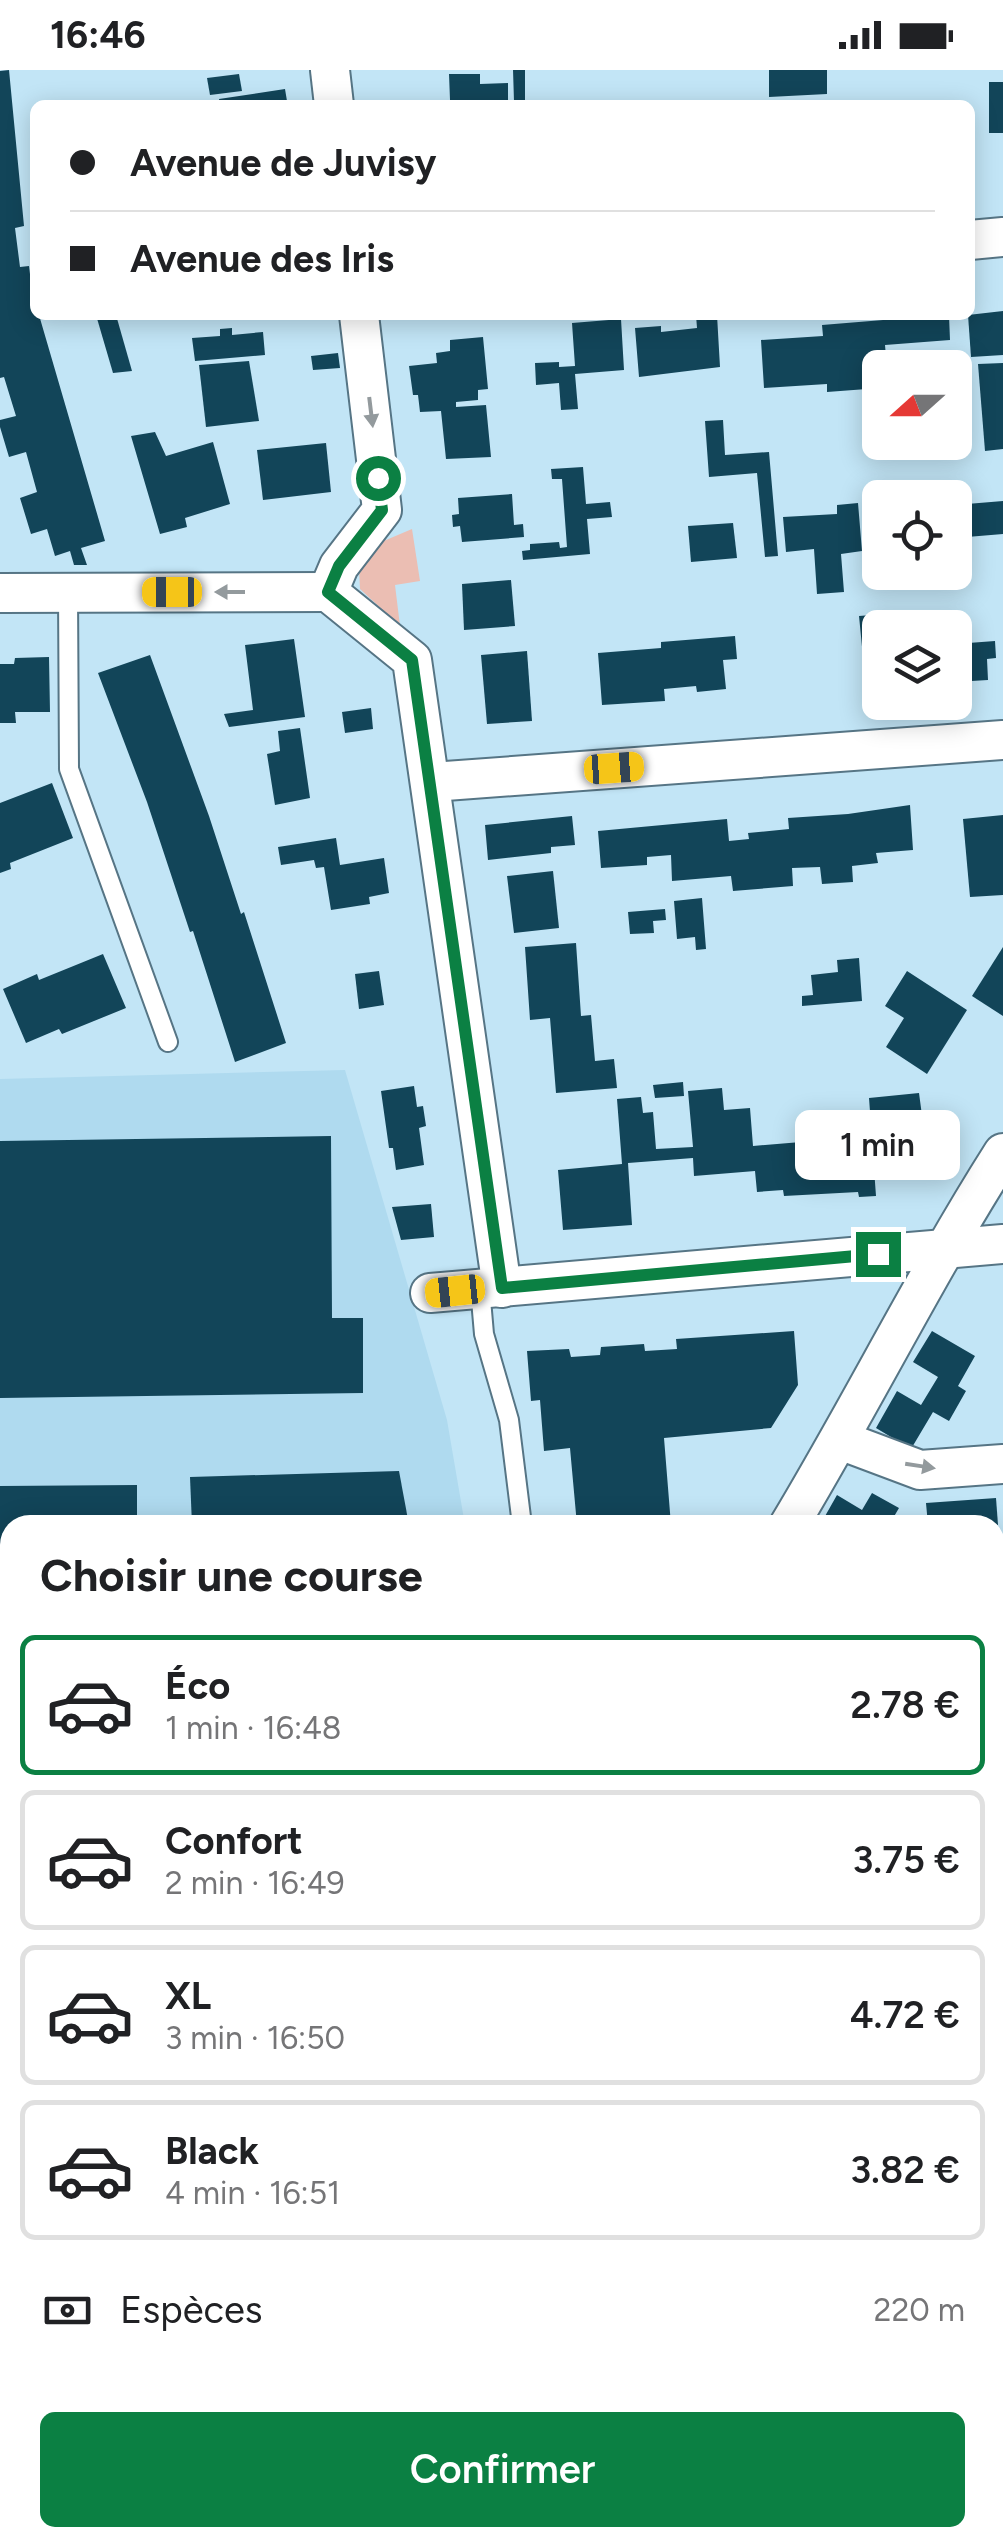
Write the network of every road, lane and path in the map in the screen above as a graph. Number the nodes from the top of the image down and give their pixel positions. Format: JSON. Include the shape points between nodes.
{"nodes":[{"id":1,"x":330,"y":70,"type":"edge"},
{"id":2,"x":333,"y":100,"type":"edge"},
{"id":3,"x":1003,"y":237,"type":"edge"},
{"id":4,"x":975,"y":240,"type":"edge"},
{"id":5,"x":361,"y":320,"type":"edge"},
{"id":6,"x":0,"y":592,"type":"edge"},
{"id":7,"x":68,"y":592,"type":"junction"},
{"id":8,"x":328,"y":592,"type":"junction"},
{"id":9,"x":1003,"y":740,"type":"edge"},
{"id":10,"x":432,"y":782,"type":"junction"},
{"id":11,"x":168,"y":1042,"type":"dead end"},
{"id":12,"x":1003,"y":1153,"type":"edge"},
{"id":13,"x":1003,"y":1244,"type":"edge"},
{"id":14,"x":942,"y":1249,"type":"junction"},
{"id":15,"x":491,"y":1288,"type":"junction"},
{"id":16,"x":430,"y":1294,"type":"dead end"},
{"id":17,"x":840,"y":1440,"type":"junction"},
{"id":18,"x":1003,"y":1464,"type":"edge"},
{"id":19,"x":521,"y":1515,"type":"edge"},
{"id":20,"x":794,"y":1515,"type":"edge"}],
"edges":[{"from":1,"to":2,"type":"street"},
{"from":3,"to":4,"type":"street"},
{"from":5,"to":8,"type":"street","one_way":true,"via":[[382,510],[339,566]]},
{"from":6,"to":7,"type":"street"},
{"from":8,"to":7,"type":"street","one_way":true},
{"from":7,"to":11,"type":"lane","via":[[69,770]]},
{"from":8,"to":10,"type":"street","via":[[412,660]]},
{"from":9,"to":10,"type":"street"},
{"from":10,"to":15,"type":"street"},
{"from":12,"to":14,"type":"street"},
{"from":13,"to":14,"type":"street"},
{"from":14,"to":15,"type":"street"},
{"from":14,"to":17,"type":"street"},
{"from":15,"to":16,"type":"street"},
{"from":15,"to":19,"type":"lane","via":[[484,1334],[509,1420]]},
{"from":17,"to":18,"type":"street","one_way":true,"via":[[920,1470]]},
{"from":17,"to":20,"type":"street"}]}
